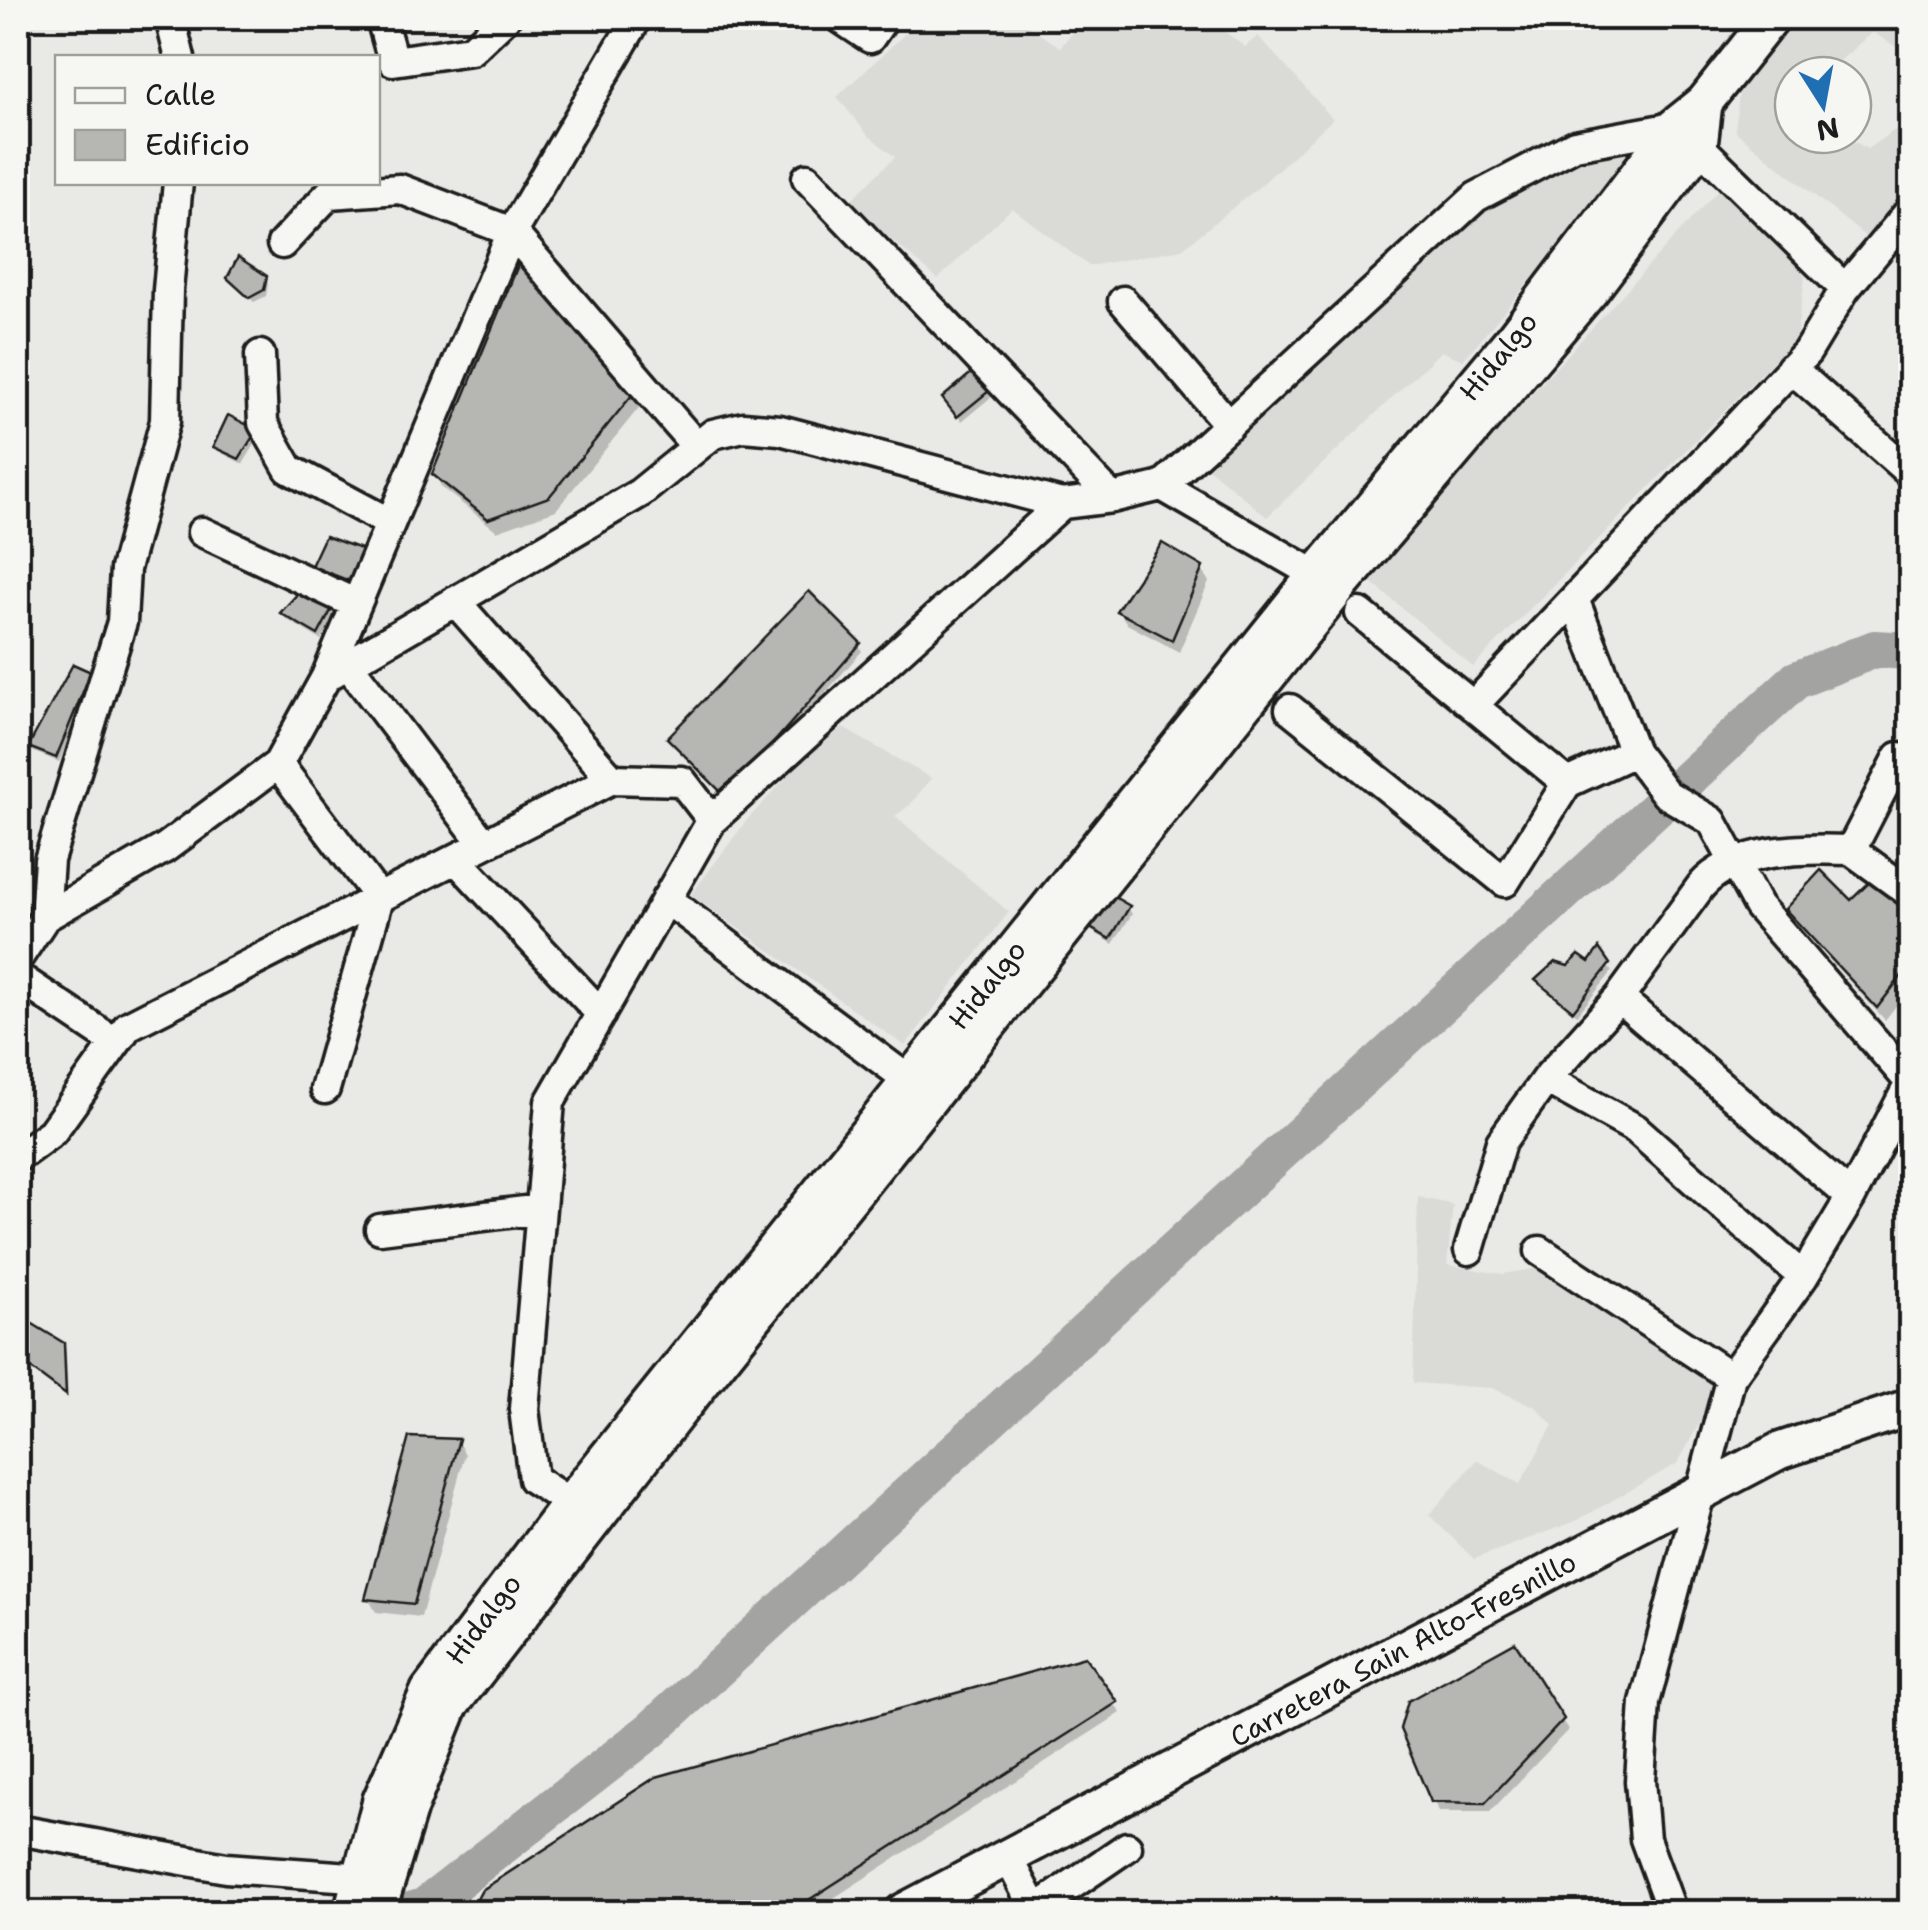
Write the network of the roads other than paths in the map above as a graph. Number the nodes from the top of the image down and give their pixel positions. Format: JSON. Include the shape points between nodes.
{"nodes":[{"id":1,"x":170,"y":18,"type":"edge"},
{"id":2,"x":381,"y":18,"type":"edge"},
{"id":3,"x":505,"y":18,"type":"edge"},
{"id":4,"x":637,"y":18,"type":"edge"},
{"id":5,"x":840,"y":18,"type":"edge"},
{"id":6,"x":884,"y":18,"type":"edge"},
{"id":7,"x":1770,"y":18,"type":"edge"},
{"id":8,"x":179,"y":55,"type":"edge"},
{"id":9,"x":1686,"y":137,"type":"junction"},
{"id":10,"x":807,"y":178,"type":"dead end"},
{"id":11,"x":178,"y":185,"type":"edge"},
{"id":12,"x":327,"y":188,"type":"edge"},
{"id":13,"x":1910,"y":210,"type":"edge"},
{"id":14,"x":512,"y":232,"type":"junction"},
{"id":15,"x":282,"y":244,"type":"dead end"},
{"id":16,"x":1845,"y":288,"type":"junction"},
{"id":17,"x":1123,"y":301,"type":"dead end"},
{"id":18,"x":260,"y":354,"type":"dead end"},
{"id":19,"x":1791,"y":368,"type":"junction"},
{"id":20,"x":1228,"y":425,"type":"junction"},
{"id":21,"x":696,"y":446,"type":"junction"},
{"id":22,"x":1910,"y":473,"type":"edge"},
{"id":23,"x":1162,"y":486,"type":"junction"},
{"id":24,"x":1112,"y":498,"type":"junction"},
{"id":25,"x":1062,"y":504,"type":"junction"},
{"id":26,"x":390,"y":522,"type":"junction"},
{"id":27,"x":202,"y":532,"type":"dead end"},
{"id":28,"x":1338,"y":592,"type":"junction"},
{"id":29,"x":1574,"y":599,"type":"junction"},
{"id":30,"x":455,"y":601,"type":"junction"},
{"id":31,"x":356,"y":604,"type":"junction"},
{"id":32,"x":337,"y":671,"type":"junction"},
{"id":33,"x":1473,"y":706,"type":"junction"},
{"id":34,"x":1290,"y":709,"type":"dead end"},
{"id":35,"x":1634,"y":752,"type":"junction"},
{"id":36,"x":1899,"y":757,"type":"dead end"},
{"id":37,"x":278,"y":764,"type":"junction"},
{"id":38,"x":612,"y":779,"type":"junction"},
{"id":39,"x":1568,"y":783,"type":"junction"},
{"id":40,"x":712,"y":820,"type":"junction"},
{"id":41,"x":484,"y":844,"type":"junction"},
{"id":42,"x":1851,"y":850,"type":"junction"},
{"id":43,"x":456,"y":859,"type":"junction"},
{"id":44,"x":1737,"y":863,"type":"junction"},
{"id":45,"x":1910,"y":893,"type":"edge"},
{"id":46,"x":379,"y":898,"type":"junction"},
{"id":47,"x":666,"y":899,"type":"junction"},
{"id":48,"x":45,"y":917,"type":"junction"},
{"id":49,"x":18,"y":958,"type":"edge"},
{"id":50,"x":18,"y":977,"type":"edge"},
{"id":51,"x":1619,"y":998,"type":"junction"},
{"id":52,"x":600,"y":1014,"type":"junction"},
{"id":53,"x":116,"y":1043,"type":"junction"},
{"id":54,"x":1546,"y":1079,"type":"junction"},
{"id":55,"x":1910,"y":1082,"type":"edge"},
{"id":56,"x":920,"y":1088,"type":"junction"},
{"id":57,"x":325,"y":1089,"type":"dead end"},
{"id":58,"x":18,"y":1157,"type":"edge"},
{"id":59,"x":1850,"y":1197,"type":"junction"},
{"id":60,"x":541,"y":1209,"type":"junction"},
{"id":61,"x":380,"y":1229,"type":"dead end"},
{"id":62,"x":1468,"y":1250,"type":"dead end"},
{"id":63,"x":1540,"y":1251,"type":"dead end"},
{"id":64,"x":1803,"y":1278,"type":"junction"},
{"id":65,"x":1731,"y":1377,"type":"junction"},
{"id":66,"x":1910,"y":1407,"type":"edge"},
{"id":67,"x":1910,"y":1418,"type":"edge"},
{"id":68,"x":1698,"y":1499,"type":"junction"},
{"id":69,"x":583,"y":1510,"type":"junction"},
{"id":70,"x":18,"y":1830,"type":"edge"},
{"id":71,"x":1126,"y":1846,"type":"dead end"},
{"id":72,"x":1010,"y":1861,"type":"junction"},
{"id":73,"x":368,"y":1896,"type":"edge"},
{"id":74,"x":1033,"y":1911,"type":"edge"},
{"id":75,"x":903,"y":1912,"type":"edge"},
{"id":76,"x":922,"y":1912,"type":"edge"},
{"id":77,"x":1672,"y":1912,"type":"edge"}],
"edges":[{"from":1,"to":8,"type":"street"},
{"from":2,"to":3,"type":"street","via":[[393,61],[471,50]]},
{"from":4,"to":14,"type":"street"},
{"from":5,"to":6,"type":"street","via":[[870,38]]},
{"from":7,"to":9,"type":"main road","name":"Hidalgo"},
{"from":9,"to":16,"type":"street"},
{"from":9,"to":20,"type":"street","via":[[1575,145],[1476,197]]},
{"from":9,"to":28,"type":"main road","name":"Hidalgo","via":[[1633,210],[1591,290]]},
{"from":10,"to":24,"type":"street"},
{"from":11,"to":48,"type":"street","via":[[164,422],[125,568],[122,622],[49,860]]},
{"from":12,"to":14,"type":"street","via":[[400,189]]},
{"from":12,"to":15,"type":"street"},
{"from":13,"to":16,"type":"street"},
{"from":14,"to":21,"type":"street"},
{"from":14,"to":26,"type":"street"},
{"from":16,"to":19,"type":"street"},
{"from":17,"to":20,"type":"street"},
{"from":18,"to":26,"type":"street","via":[[263,423],[289,470]]},
{"from":19,"to":22,"type":"street"},
{"from":19,"to":29,"type":"street"},
{"from":20,"to":23,"type":"street"},
{"from":21,"to":25,"type":"street","via":[[743,427],[780,430]]},
{"from":21,"to":30,"type":"street","via":[[640,493]]},
{"from":23,"to":24,"type":"street"},
{"from":23,"to":28,"type":"street"},
{"from":24,"to":25,"type":"street"},
{"from":25,"to":40,"type":"street"},
{"from":26,"to":31,"type":"street"},
{"from":27,"to":31,"type":"street"},
{"from":28,"to":33,"type":"street"},
{"from":28,"to":56,"type":"main road","name":"Hidalgo"},
{"from":29,"to":33,"type":"street"},
{"from":29,"to":35,"type":"street"},
{"from":30,"to":32,"type":"street"},
{"from":30,"to":38,"type":"street"},
{"from":31,"to":32,"type":"street"},
{"from":32,"to":37,"type":"street"},
{"from":32,"to":41,"type":"street"},
{"from":33,"to":39,"type":"street"},
{"from":34,"to":39,"type":"street","via":[[1505,882]]},
{"from":35,"to":39,"type":"street"},
{"from":35,"to":44,"type":"street","via":[[1666,794],[1712,821]]},
{"from":36,"to":42,"type":"street"},
{"from":37,"to":46,"type":"street"},
{"from":37,"to":48,"type":"street","via":[[165,848]]},
{"from":38,"to":40,"type":"street","via":[[682,781]]},
{"from":38,"to":41,"type":"street"},
{"from":40,"to":47,"type":"street"},
{"from":41,"to":43,"type":"street"},
{"from":42,"to":44,"type":"street","via":[[1778,852]]},
{"from":42,"to":45,"type":"street"},
{"from":43,"to":46,"type":"street"},
{"from":43,"to":52,"type":"street"},
{"from":44,"to":51,"type":"street","via":[[1710,875]]},
{"from":44,"to":55,"type":"street","via":[[1758,906]]},
{"from":46,"to":53,"type":"street","via":[[128,1026]]},
{"from":46,"to":57,"type":"street"},
{"from":47,"to":52,"type":"street"},
{"from":47,"to":56,"type":"street"},
{"from":48,"to":49,"type":"street"},
{"from":50,"to":53,"type":"street"},
{"from":51,"to":54,"type":"street"},
{"from":51,"to":59,"type":"street"},
{"from":52,"to":60,"type":"street","via":[[550,1102]]},
{"from":53,"to":58,"type":"street","via":[[52,1132]]},
{"from":54,"to":62,"type":"street","via":[[1501,1142]]},
{"from":54,"to":64,"type":"street","via":[[1636,1129]]},
{"from":55,"to":59,"type":"street"},
{"from":56,"to":69,"type":"main road","name":"Hidalgo"},
{"from":59,"to":64,"type":"street"},
{"from":60,"to":61,"type":"street"},
{"from":60,"to":69,"type":"street","via":[[524,1409],[533,1480]]},
{"from":63,"to":65,"type":"street"},
{"from":64,"to":65,"type":"street"},
{"from":65,"to":68,"type":"street"},
{"from":66,"to":68,"type":"main road","via":[[1779,1451]]},
{"from":67,"to":68,"type":"main road"},
{"from":68,"to":72,"type":"main road"},
{"from":68,"to":77,"type":"street","via":[[1645,1702],[1640,1780],[1644,1840]]},
{"from":69,"to":73,"type":"main road","name":"Hidalgo","via":[[450,1706]]},
{"from":70,"to":73,"type":"street"},
{"from":71,"to":74,"type":"street"},
{"from":72,"to":74,"type":"street"},
{"from":72,"to":75,"type":"main road"},
{"from":72,"to":76,"type":"main road"}]}
